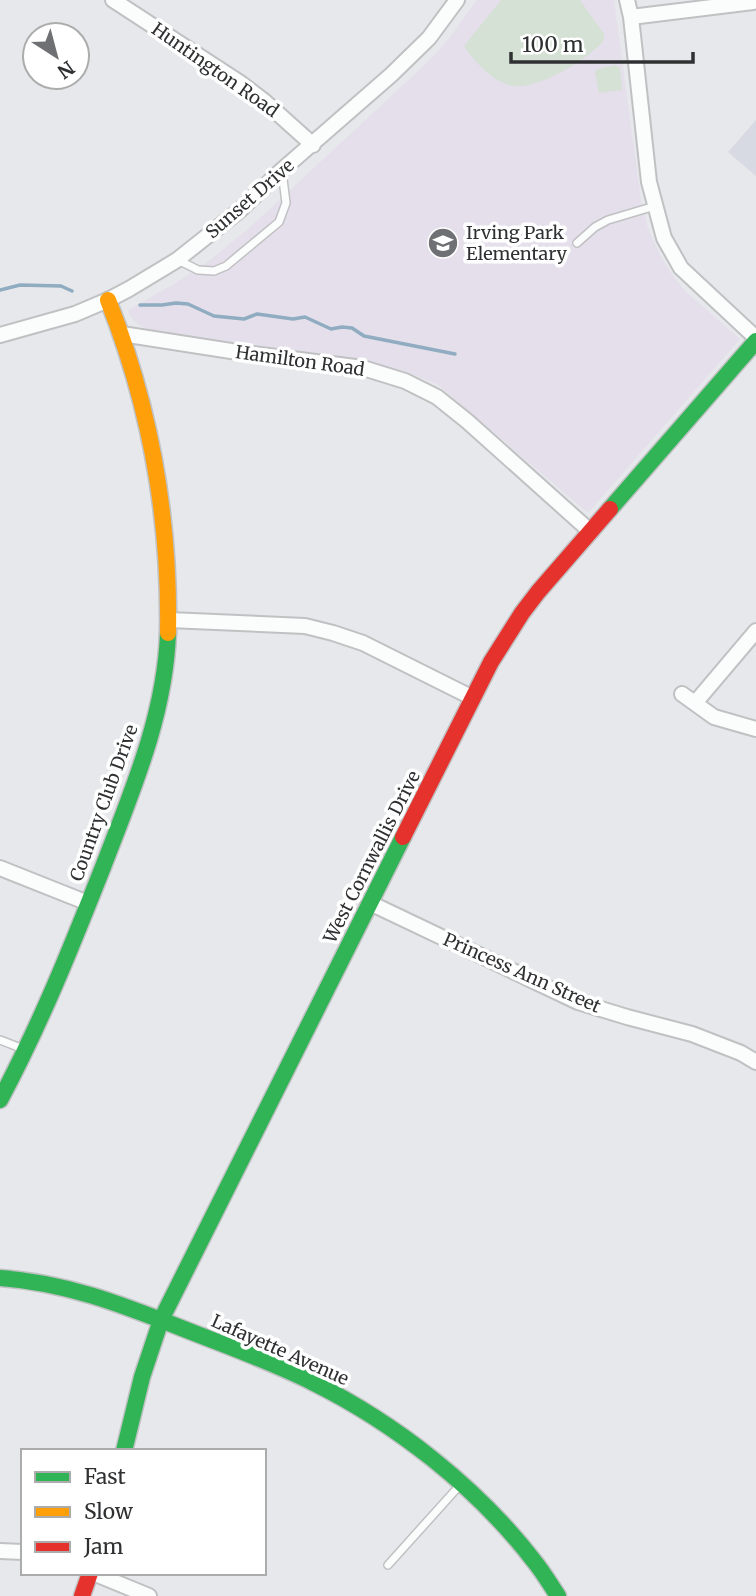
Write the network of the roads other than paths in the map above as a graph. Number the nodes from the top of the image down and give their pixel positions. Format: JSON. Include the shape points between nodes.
{"nodes":[{"id":1,"x":113,"y":0,"type":"edge"},
{"id":2,"x":457,"y":0,"type":"edge"},
{"id":3,"x":627,"y":0,"type":"edge"},
{"id":4,"x":753,"y":2,"type":"dead end"},
{"id":5,"x":631,"y":17,"type":"junction"},
{"id":6,"x":313,"y":145,"type":"junction"},
{"id":7,"x":282,"y":170,"type":"junction"},
{"id":8,"x":656,"y":206,"type":"junction"},
{"id":9,"x":578,"y":243,"type":"dead end"},
{"id":10,"x":177,"y":260,"type":"junction"},
{"id":11,"x":108,"y":300,"type":"junction"},
{"id":12,"x":122,"y":334,"type":"junction"},
{"id":13,"x":0,"y":335,"type":"edge"},
{"id":14,"x":756,"y":340,"type":"edge"},
{"id":15,"x":591,"y":532,"type":"junction"},
{"id":16,"x":169,"y":620,"type":"junction"},
{"id":17,"x":756,"y":631,"type":"edge"},
{"id":18,"x":682,"y":694,"type":"dead end"},
{"id":19,"x":473,"y":698,"type":"junction"},
{"id":20,"x":695,"y":703,"type":"junction"},
{"id":21,"x":756,"y":729,"type":"edge"},
{"id":22,"x":0,"y":868,"type":"edge"},
{"id":23,"x":88,"y":903,"type":"junction"},
{"id":24,"x":370,"y":903,"type":"junction"},
{"id":25,"x":0,"y":1040,"type":"edge"},
{"id":26,"x":27,"y":1051,"type":"junction"},
{"id":27,"x":756,"y":1062,"type":"edge"},
{"id":28,"x":0,"y":1100,"type":"edge"},
{"id":29,"x":0,"y":1278,"type":"edge"},
{"id":30,"x":161,"y":1320,"type":"junction"},
{"id":31,"x":124,"y":1449,"type":"edge"},
{"id":32,"x":461,"y":1484,"type":"junction"},
{"id":33,"x":0,"y":1551,"type":"edge"},
{"id":34,"x":21,"y":1552,"type":"edge"},
{"id":35,"x":388,"y":1565,"type":"dead end"},
{"id":36,"x":91,"y":1575,"type":"edge"},
{"id":37,"x":97,"y":1575,"type":"edge"},
{"id":38,"x":82,"y":1596,"type":"edge"},
{"id":39,"x":149,"y":1596,"type":"edge"},
{"id":40,"x":558,"y":1596,"type":"edge"}],
"edges":[{"from":1,"to":6,"type":"street","name":"Huntington Road","via":[[239,82]]},
{"from":2,"to":6,"type":"street","name":"Sunset Drive","via":[[429,38]]},
{"from":3,"to":5,"type":"street"},
{"from":4,"to":5,"type":"street"},
{"from":5,"to":8,"type":"street","via":[[649,182]]},
{"from":6,"to":7,"type":"street","name":"Sunset Drive"},
{"from":7,"to":10,"type":"street","name":"Sunset Drive"},
{"from":7,"to":10,"type":"lane","via":[[286,203],[279,222],[214,271],[198,270]]},
{"from":8,"to":9,"type":"lane","via":[[608,220]]},
{"from":8,"to":14,"type":"street","via":[[664,238],[681,268]]},
{"from":10,"to":11,"type":"street","name":"Sunset Drive"},
{"from":11,"to":12,"type":"street","name":"Country Club Drive"},
{"from":11,"to":13,"type":"street","name":"Sunset Drive"},
{"from":12,"to":15,"type":"street","name":"Hamilton Road","via":[[363,368],[405,381],[437,397]]},
{"from":12,"to":16,"type":"street","name":"Country Club Drive","via":[[161,495]]},
{"from":14,"to":15,"type":"street","name":"West Cornwallis Drive"},
{"from":15,"to":19,"type":"street","name":"West Cornwallis Drive","via":[[522,613]]},
{"from":16,"to":19,"type":"street","via":[[305,626],[333,633],[363,643]]},
{"from":16,"to":23,"type":"street","name":"Country Club Drive","via":[[165,676],[148,748]]},
{"from":17,"to":20,"type":"street"},
{"from":18,"to":20,"type":"street"},
{"from":19,"to":24,"type":"street","name":"West Cornwallis Drive"},
{"from":20,"to":21,"type":"street","via":[[714,718]]},
{"from":22,"to":23,"type":"street"},
{"from":23,"to":26,"type":"street","name":"Country Club Drive"},
{"from":24,"to":27,"type":"street","name":"Princess Ann Street","via":[[579,1002],[692,1034]]},
{"from":24,"to":30,"type":"street","name":"West Cornwallis Drive"},
{"from":25,"to":26,"type":"lane"},
{"from":26,"to":28,"type":"street","name":"Country Club Drive"},
{"from":29,"to":30,"type":"street","name":"Lafayette Avenue","via":[[78,1289]]},
{"from":30,"to":31,"type":"street","name":"West Cornwallis Drive"},
{"from":30,"to":32,"type":"street","name":"Lafayette Avenue","via":[[312,1382],[413,1444]]},
{"from":32,"to":35,"type":"lane"},
{"from":32,"to":40,"type":"street","name":"Lafayette Avenue","via":[[532,1559]]},
{"from":33,"to":34,"type":"street"},
{"from":36,"to":38,"type":"street"},
{"from":37,"to":39,"type":"street"}]}
